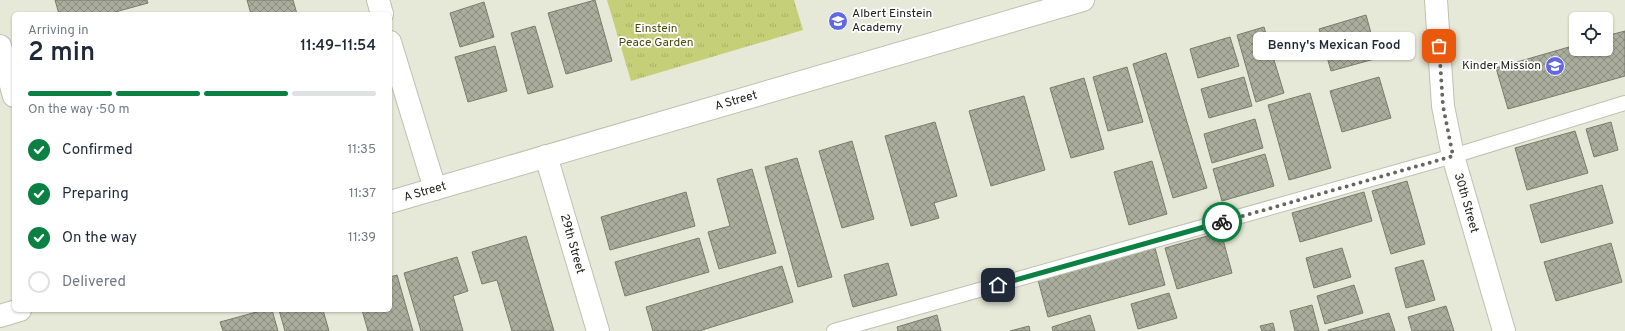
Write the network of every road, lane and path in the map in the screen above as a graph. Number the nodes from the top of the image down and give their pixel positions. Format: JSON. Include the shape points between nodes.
{"nodes":[{"id":1,"x":378,"y":0,"type":"edge"},
{"id":2,"x":1083,"y":0,"type":"edge"},
{"id":3,"x":1436,"y":0,"type":"edge"},
{"id":4,"x":381,"y":12,"type":"edge"},
{"id":5,"x":0,"y":46,"type":"edge"},
{"id":6,"x":392,"y":49,"type":"edge"},
{"id":7,"x":12,"y":89,"type":"edge"},
{"id":8,"x":1625,"y":103,"type":"edge"},
{"id":9,"x":546,"y":156,"type":"junction"},
{"id":10,"x":1453,"y":156,"type":"junction"},
{"id":11,"x":435,"y":189,"type":"junction"},
{"id":12,"x":392,"y":201,"type":"edge"},
{"id":13,"x":13,"y":312,"type":"edge"},
{"id":14,"x":0,"y":316,"type":"edge"},
{"id":15,"x":598,"y":331,"type":"edge"},
{"id":16,"x":834,"y":331,"type":"edge"},
{"id":17,"x":1504,"y":331,"type":"edge"}],
"edges":[{"from":1,"to":4,"type":"street"},
{"from":2,"to":9,"type":"street","name":"A Street"},
{"from":3,"to":10,"type":"street","name":"30th Street","via":[[1443,106]]},
{"from":5,"to":7,"type":"street"},
{"from":6,"to":11,"type":"street"},
{"from":8,"to":10,"type":"lane"},
{"from":9,"to":11,"type":"street","name":"A Street"},
{"from":9,"to":15,"type":"street","name":"29th Street"},
{"from":10,"to":16,"type":"lane"},
{"from":10,"to":17,"type":"street","name":"30th Street"},
{"from":11,"to":12,"type":"street","name":"A Street"},
{"from":13,"to":14,"type":"street"}]}
